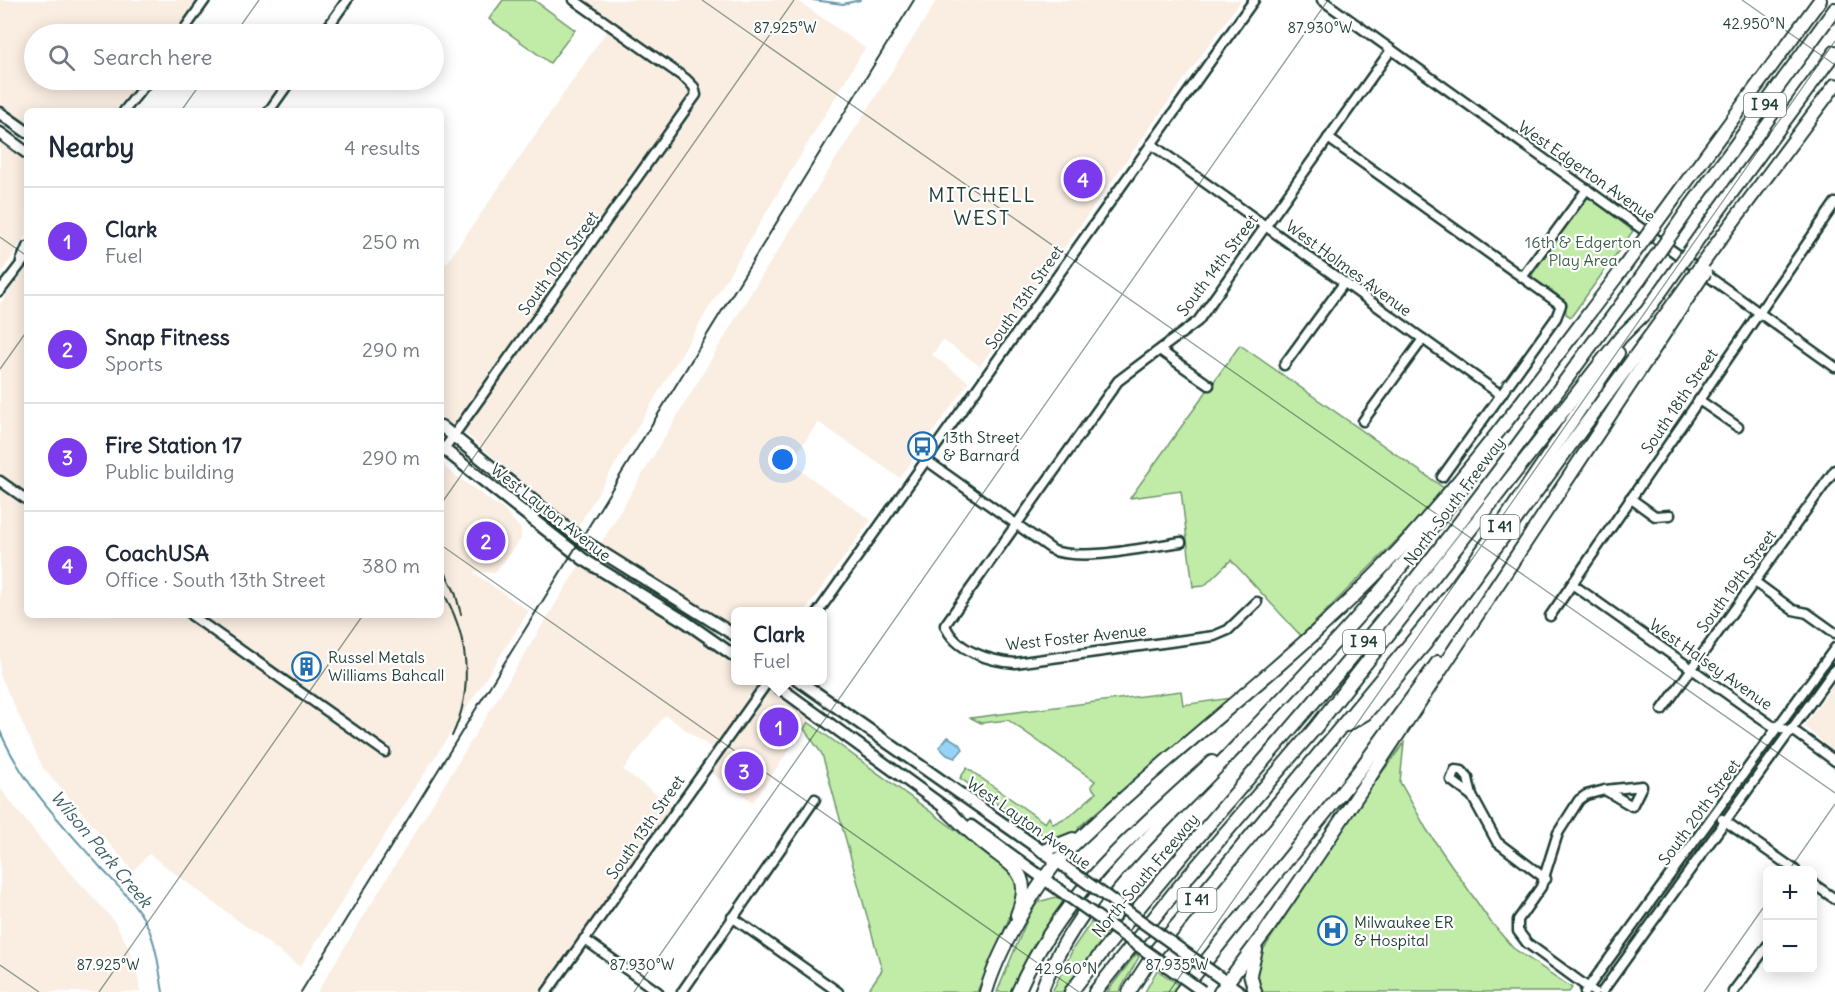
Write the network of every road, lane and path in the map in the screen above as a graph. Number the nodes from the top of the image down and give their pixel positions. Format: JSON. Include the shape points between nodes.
{"nodes":[{"id":1,"x":205,"y":0,"type":"edge"},
{"id":2,"x":347,"y":0,"type":"edge"},
{"id":3,"x":574,"y":0,"type":"edge"},
{"id":4,"x":1254,"y":0,"type":"edge"},
{"id":5,"x":1322,"y":0,"type":"edge"},
{"id":6,"x":1818,"y":0,"type":"edge"},
{"id":7,"x":1835,"y":9,"type":"edge"},
{"id":8,"x":188,"y":24,"type":"edge"},
{"id":9,"x":330,"y":24,"type":"edge"},
{"id":10,"x":1390,"y":50,"type":"junction"},
{"id":11,"x":1835,"y":52,"type":"edge"},
{"id":12,"x":1835,"y":85,"type":"edge"},
{"id":13,"x":141,"y":90,"type":"edge"},
{"id":14,"x":142,"y":90,"type":"edge"},
{"id":15,"x":284,"y":90,"type":"edge"},
{"id":16,"x":126,"y":108,"type":"edge"},
{"id":17,"x":132,"y":108,"type":"edge"},
{"id":18,"x":270,"y":108,"type":"edge"},
{"id":19,"x":0,"y":113,"type":"edge"},
{"id":20,"x":24,"y":130,"type":"edge"},
{"id":21,"x":0,"y":133,"type":"edge"},
{"id":22,"x":1328,"y":138,"type":"junction"},
{"id":23,"x":1151,"y":144,"type":"junction"},
{"id":24,"x":24,"y":151,"type":"edge"},
{"id":25,"x":1587,"y":189,"type":"junction"},
{"id":26,"x":1833,"y":209,"type":"edge"},
{"id":27,"x":1265,"y":226,"type":"junction"},
{"id":28,"x":24,"y":253,"type":"edge"},
{"id":29,"x":24,"y":259,"type":"edge"},
{"id":30,"x":19,"y":264,"type":"junction"},
{"id":31,"x":1523,"y":276,"type":"junction"},
{"id":32,"x":1344,"y":283,"type":"junction"},
{"id":33,"x":0,"y":291,"type":"edge"},
{"id":34,"x":1677,"y":306,"type":"junction"},
{"id":35,"x":1646,"y":312,"type":"junction"},
{"id":36,"x":1758,"y":312,"type":"junction"},
{"id":37,"x":1423,"y":339,"type":"junction"},
{"id":38,"x":1161,"y":351,"type":"junction"},
{"id":39,"x":1284,"y":365,"type":"dead end"},
{"id":40,"x":1835,"y":367,"type":"edge"},
{"id":41,"x":1209,"y":385,"type":"dead end"},
{"id":42,"x":1501,"y":395,"type":"junction"},
{"id":43,"x":1699,"y":400,"type":"junction"},
{"id":44,"x":1519,"y":404,"type":"junction"},
{"id":45,"x":1363,"y":422,"type":"dead end"},
{"id":46,"x":444,"y":428,"type":"edge"},
{"id":47,"x":1738,"y":428,"type":"dead end"},
{"id":48,"x":453,"y":435,"type":"junction"},
{"id":49,"x":444,"y":446,"type":"edge"},
{"id":50,"x":444,"y":450,"type":"edge"},
{"id":51,"x":926,"y":460,"type":"junction"},
{"id":52,"x":1835,"y":470,"type":"edge"},
{"id":53,"x":1442,"y":477,"type":"dead end"},
{"id":54,"x":0,"y":481,"type":"edge"},
{"id":55,"x":24,"y":498,"type":"edge"},
{"id":56,"x":1630,"y":498,"type":"junction"},
{"id":57,"x":1670,"y":515,"type":"dead end"},
{"id":58,"x":1540,"y":520,"type":"junction"},
{"id":59,"x":1015,"y":525,"type":"junction"},
{"id":60,"x":1181,"y":542,"type":"dead end"},
{"id":61,"x":1755,"y":582,"type":"junction"},
{"id":62,"x":1572,"y":584,"type":"junction"},
{"id":63,"x":1257,"y":602,"type":"dead end"},
{"id":64,"x":822,"y":607,"type":"edge"},
{"id":65,"x":1550,"y":616,"type":"dead end"},
{"id":66,"x":195,"y":618,"type":"edge"},
{"id":67,"x":945,"y":625,"type":"joint"},
{"id":68,"x":731,"y":633,"type":"edge"},
{"id":69,"x":1835,"y":633,"type":"edge"},
{"id":70,"x":1835,"y":648,"type":"edge"},
{"id":71,"x":731,"y":654,"type":"edge"},
{"id":72,"x":1692,"y":669,"type":"junction"},
{"id":73,"x":1835,"y":669,"type":"edge"},
{"id":74,"x":1307,"y":673,"type":"junction"},
{"id":75,"x":766,"y":685,"type":"edge"},
{"id":76,"x":775,"y":685,"type":"edge"},
{"id":77,"x":804,"y":685,"type":"edge"},
{"id":78,"x":1662,"y":710,"type":"dead end"},
{"id":79,"x":1778,"y":728,"type":"junction"},
{"id":80,"x":1339,"y":730,"type":"junction"},
{"id":81,"x":1791,"y":731,"type":"junction"},
{"id":82,"x":385,"y":752,"type":"dead end"},
{"id":83,"x":1835,"y":761,"type":"edge"},
{"id":84,"x":1605,"y":790,"type":"dead end"},
{"id":85,"x":1472,"y":796,"type":"dead end"},
{"id":86,"x":815,"y":799,"type":"dead end"},
{"id":87,"x":945,"y":808,"type":"junction"},
{"id":88,"x":1716,"y":814,"type":"junction"},
{"id":89,"x":1726,"y":821,"type":"junction"},
{"id":90,"x":1088,"y":831,"type":"junction"},
{"id":91,"x":1043,"y":851,"type":"junction"},
{"id":92,"x":1057,"y":861,"type":"junction"},
{"id":93,"x":1789,"y":866,"type":"edge"},
{"id":94,"x":1043,"y":878,"type":"junction"},
{"id":95,"x":1546,"y":879,"type":"junction"},
{"id":96,"x":1817,"y":886,"type":"edge"},
{"id":97,"x":1835,"y":899,"type":"edge"},
{"id":98,"x":732,"y":917,"type":"junction"},
{"id":99,"x":1266,"y":931,"type":"junction"},
{"id":100,"x":584,"y":939,"type":"junction"},
{"id":101,"x":1008,"y":942,"type":"junction"},
{"id":102,"x":1763,"y":951,"type":"edge"},
{"id":103,"x":1224,"y":987,"type":"edge"},
{"id":104,"x":1202,"y":991,"type":"edge"},
{"id":105,"x":1589,"y":991,"type":"edge"},
{"id":106,"x":547,"y":992,"type":"edge"},
{"id":107,"x":658,"y":992,"type":"edge"},
{"id":108,"x":682,"y":992,"type":"edge"},
{"id":109,"x":838,"y":992,"type":"edge"},
{"id":110,"x":986,"y":992,"type":"edge"},
{"id":111,"x":1018,"y":992,"type":"edge"},
{"id":112,"x":1041,"y":992,"type":"edge"},
{"id":113,"x":1071,"y":992,"type":"edge"},
{"id":114,"x":1095,"y":992,"type":"edge"},
{"id":115,"x":1130,"y":992,"type":"edge"},
{"id":116,"x":1181,"y":992,"type":"edge"},
{"id":117,"x":1240,"y":992,"type":"edge"},
{"id":118,"x":1255,"y":992,"type":"edge"},
{"id":119,"x":1602,"y":992,"type":"edge"},
{"id":120,"x":1733,"y":992,"type":"edge"}],
"edges":[{"from":1,"to":8,"type":"street"},
{"from":2,"to":9,"type":"street"},
{"from":3,"to":48,"type":"street","name":"South 10th Street","via":[[686,79],[696,93]]},
{"from":4,"to":23,"type":"street","name":"South 13th Street"},
{"from":5,"to":10,"type":"street","name":"West Edgerton Avenue"},
{"from":6,"to":44,"type":"highway","bridge":true},
{"from":7,"to":113,"type":"highway","name":"North-South Freeway","number":"I 94","bridge":true,"via":[[1447,541]]},
{"from":10,"to":22,"type":"street","name":"South 14th Street"},
{"from":10,"to":25,"type":"street","name":"West Edgerton Avenue"},
{"from":11,"to":35,"type":"highway","name":"North-South Freeway","number":"I 41","bridge":true},
{"from":12,"to":34,"type":"highway","bridge":true},
{"from":13,"to":16,"type":"street"},
{"from":14,"to":17,"type":"street"},
{"from":15,"to":18,"type":"street"},
{"from":19,"to":20,"type":"main road"},
{"from":21,"to":24,"type":"main road"},
{"from":22,"to":27,"type":"street","name":"South 14th Street"},
{"from":22,"to":31,"type":"street"},
{"from":23,"to":27,"type":"street","name":"West Holmes Avenue"},
{"from":23,"to":51,"type":"street","name":"South 13th Street"},
{"from":25,"to":31,"type":"street"},
{"from":25,"to":36,"type":"street","name":"West Edgerton Avenue"},
{"from":26,"to":36,"type":"street","name":"South 18th Street"},
{"from":27,"to":32,"type":"street","name":"West Holmes Avenue"},
{"from":27,"to":38,"type":"street","name":"South 14th Street","via":[[1198,321]]},
{"from":28,"to":30,"type":"street"},
{"from":29,"to":30,"type":"street"},
{"from":30,"to":33,"type":"street"},
{"from":31,"to":42,"type":"street","via":[[1562,308]]},
{"from":32,"to":37,"type":"street","name":"West Holmes Avenue"},
{"from":32,"to":39,"type":"street"},
{"from":34,"to":58,"type":"highway"},
{"from":34,"to":80,"type":"highway","via":[[1425,644],[1365,714]]},
{"from":35,"to":80,"type":"highway","number":"I 41","via":[[1506,519],[1443,604]]},
{"from":35,"to":114,"type":"highway","name":"North-South Freeway","number":"I 94","via":[[1621,337],[1316,727]]},
{"from":36,"to":40,"type":"street","name":"West Edgerton Avenue"},
{"from":36,"to":43,"type":"street","name":"South 18th Street"},
{"from":37,"to":42,"type":"street","name":"West Holmes Avenue"},
{"from":37,"to":45,"type":"street"},
{"from":38,"to":41,"type":"street"},
{"from":38,"to":59,"type":"street","name":"South 14th Street","via":[[1118,381]]},
{"from":42,"to":53,"type":"street"},
{"from":43,"to":47,"type":"street"},
{"from":43,"to":56,"type":"street","name":"South 18th Street"},
{"from":44,"to":74,"type":"highway","via":[[1445,512]]},
{"from":44,"to":90,"type":"highway","via":[[1385,563],[1264,677]]},
{"from":46,"to":48,"type":"main road","name":"West Layton Avenue"},
{"from":48,"to":49,"type":"street","name":"South 10th Street"},
{"from":48,"to":68,"type":"main road","name":"West Layton Avenue","via":[[579,538]]},
{"from":50,"to":71,"type":"main road","name":"West Layton Avenue","via":[[583,559]]},
{"from":51,"to":59,"type":"street"},
{"from":51,"to":64,"type":"street","name":"South 13th Street"},
{"from":52,"to":61,"type":"street","name":"South 19th Street"},
{"from":54,"to":55,"type":"street"},
{"from":56,"to":57,"type":"street","via":[[1655,516]]},
{"from":56,"to":62,"type":"street","name":"South 18th Street"},
{"from":58,"to":99,"type":"highway"},
{"from":58,"to":116,"type":"highway","via":[[1358,772]]},
{"from":59,"to":60,"type":"street","via":[[1054,550],[1074,555]]},
{"from":59,"to":67,"type":"street","name":"South 14th Street"},
{"from":61,"to":69,"type":"street","via":[[1793,610],[1807,613]]},
{"from":61,"to":72,"type":"street","name":"South 19th Street"},
{"from":62,"to":65,"type":"street","name":"South 18th Street"},
{"from":62,"to":72,"type":"street","name":"West Halsey Avenue"},
{"from":63,"to":67,"type":"street","name":"West Foster Avenue","via":[[1223,633],[1015,663],[974,652],[948,634]]},
{"from":66,"to":82,"type":"street"},
{"from":70,"to":79,"type":"street","name":"South 20th Street"},
{"from":72,"to":78,"type":"street","name":"South 19th Street"},
{"from":72,"to":79,"type":"street","name":"West Halsey Avenue"},
{"from":73,"to":81,"type":"street","name":"South 20th Street"},
{"from":74,"to":111,"type":"highway","via":[[1095,872],[1048,933]]},
{"from":74,"to":112,"type":"highway","via":[[1092,899]]},
{"from":75,"to":100,"type":"street","name":"South 13th Street"},
{"from":76,"to":87,"type":"main road"},
{"from":77,"to":91,"type":"main road","name":"West Layton Avenue"},
{"from":79,"to":81,"type":"street","name":"West Halsey Avenue"},
{"from":79,"to":88,"type":"street","name":"South 20th Street"},
{"from":80,"to":115,"type":"highway","number":"I 41","via":[[1157,949]]},
{"from":81,"to":83,"type":"street","name":"West Halsey Avenue"},
{"from":81,"to":89,"type":"street","name":"South 20th Street"},
{"from":84,"to":95,"type":"street","via":[[1586,795],[1572,810],[1558,833]]},
{"from":85,"to":95,"type":"street","via":[[1497,842]]},
{"from":86,"to":98,"type":"street"},
{"from":87,"to":94,"type":"main road"},
{"from":87,"to":101,"type":"highway","via":[[1016,867],[1021,876],[1024,892]]},
{"from":88,"to":89,"type":"street"},
{"from":88,"to":105,"type":"street","name":"South 20th Street"},
{"from":89,"to":93,"type":"street"},
{"from":89,"to":119,"type":"street","name":"South 20th Street"},
{"from":90,"to":91,"type":"highway"},
{"from":90,"to":92,"type":"highway"},
{"from":91,"to":92,"type":"main road","name":"West Layton Avenue"},
{"from":92,"to":94,"type":"highway"},
{"from":92,"to":103,"type":"main road","name":"West Layton Avenue","bridge":true,"via":[[1215,974]]},
{"from":94,"to":101,"type":"highway"},
{"from":94,"to":104,"type":"main road","bridge":true},
{"from":95,"to":105,"type":"street","via":[[1518,920],[1518,931]]},
{"from":96,"to":97,"type":"street"},
{"from":98,"to":108,"type":"street"},
{"from":98,"to":109,"type":"street"},
{"from":99,"to":103,"type":"highway"},
{"from":99,"to":118,"type":"highway","via":[[1251,963]]},
{"from":100,"to":106,"type":"street","name":"South 13th Street"},
{"from":100,"to":107,"type":"street"},
{"from":101,"to":110,"type":"highway"},
{"from":102,"to":120,"type":"street"},
{"from":103,"to":117,"type":"main road","name":"West Layton Avenue"}]}
